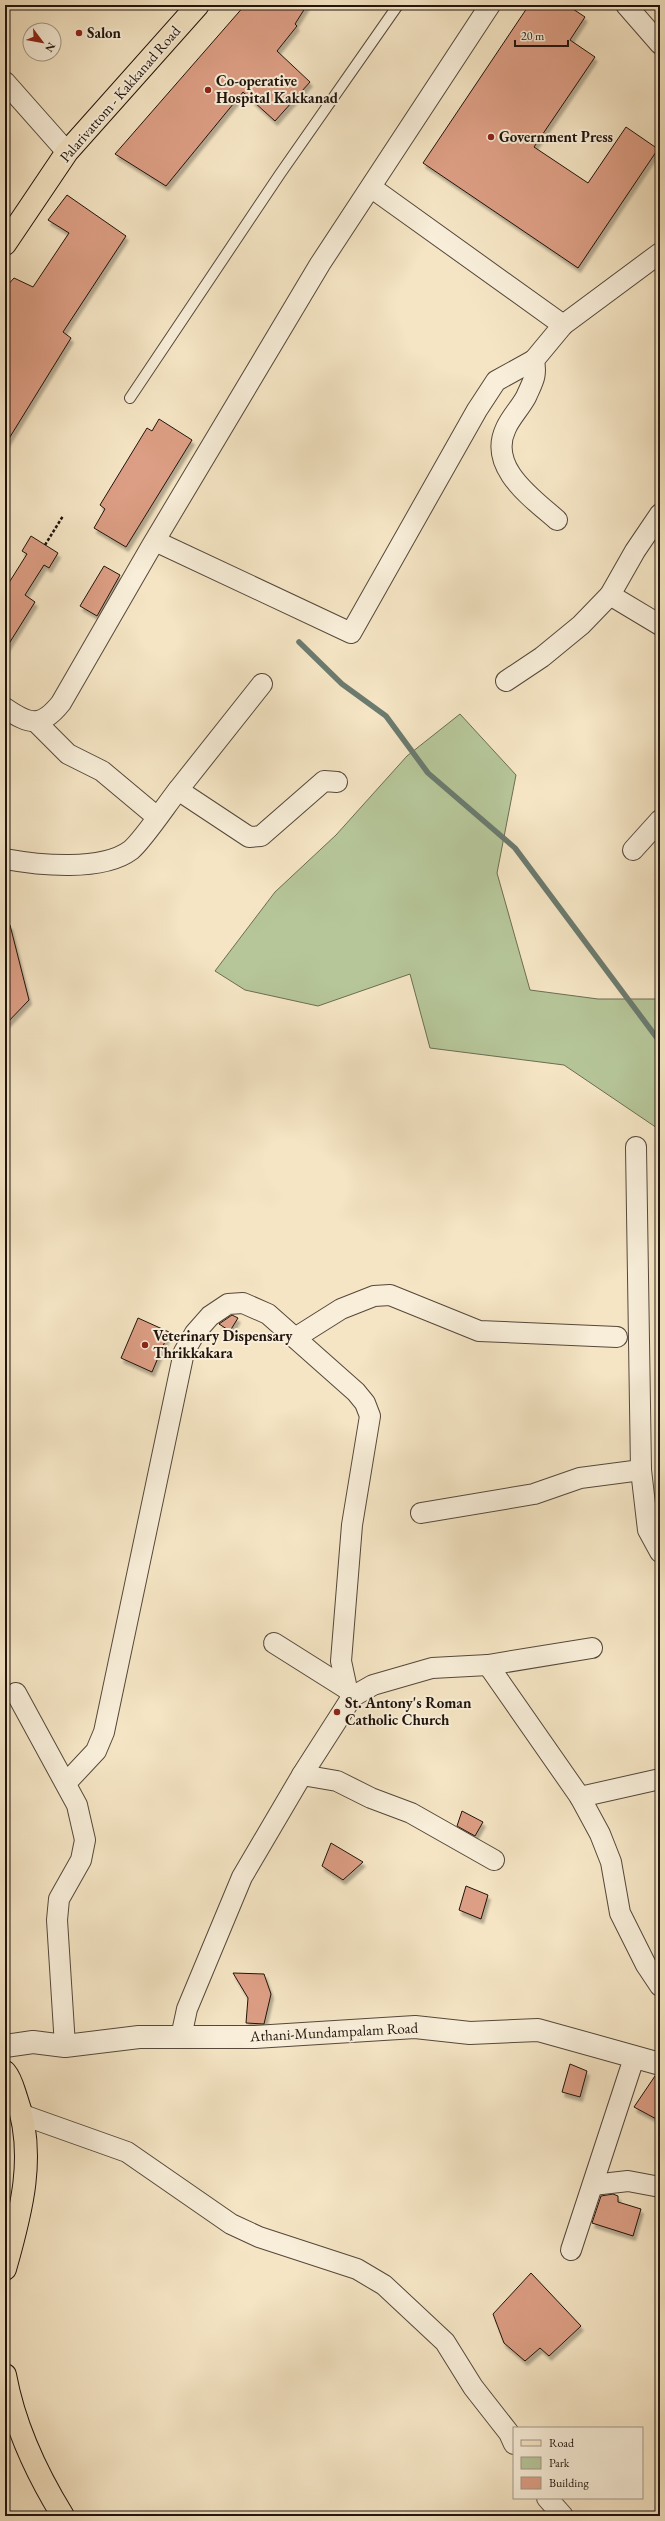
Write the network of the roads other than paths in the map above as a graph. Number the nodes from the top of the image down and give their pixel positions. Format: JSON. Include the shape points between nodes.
{"nodes":[{"id":1,"x":198,"y":5,"type":"edge"},
{"id":2,"x":398,"y":5,"type":"edge"},
{"id":3,"x":490,"y":5,"type":"edge"},
{"id":4,"x":626,"y":5,"type":"edge"},
{"id":5,"x":660,"y":44,"type":"edge"},
{"id":6,"x":5,"y":82,"type":"edge"},
{"id":7,"x":67,"y":152,"type":"junction"},
{"id":8,"x":372,"y":188,"type":"junction"},
{"id":9,"x":5,"y":244,"type":"edge"},
{"id":10,"x":660,"y":253,"type":"edge"},
{"id":11,"x":563,"y":325,"type":"junction"},
{"id":12,"x":534,"y":360,"type":"junction"},
{"id":13,"x":130,"y":398,"type":"dead end"},
{"id":14,"x":660,"y":514,"type":"edge"},
{"id":15,"x":557,"y":520,"type":"dead end"},
{"id":16,"x":154,"y":541,"type":"junction"},
{"id":17,"x":610,"y":595,"type":"junction"},
{"id":18,"x":660,"y":625,"type":"edge"},
{"id":19,"x":506,"y":682,"type":"dead end"},
{"id":20,"x":262,"y":684,"type":"dead end"},
{"id":21,"x":5,"y":708,"type":"edge"},
{"id":22,"x":36,"y":722,"type":"junction"},
{"id":23,"x":338,"y":782,"type":"dead end"},
{"id":24,"x":178,"y":790,"type":"junction"},
{"id":25,"x":157,"y":817,"type":"junction"},
{"id":26,"x":660,"y":820,"type":"edge"},
{"id":27,"x":633,"y":850,"type":"dead end"},
{"id":28,"x":5,"y":859,"type":"edge"},
{"id":29,"x":636,"y":1147,"type":"dead end"},
{"id":30,"x":617,"y":1337,"type":"dead end"},
{"id":31,"x":295,"y":1338,"type":"junction"},
{"id":32,"x":641,"y":1470,"type":"junction"},
{"id":33,"x":422,"y":1513,"type":"dead end"},
{"id":34,"x":660,"y":1552,"type":"edge"},
{"id":35,"x":274,"y":1643,"type":"dead end"},
{"id":36,"x":592,"y":1648,"type":"dead end"},
{"id":37,"x":488,"y":1665,"type":"junction"},
{"id":38,"x":16,"y":1693,"type":"dead end"},
{"id":39,"x":349,"y":1693,"type":"junction"},
{"id":40,"x":302,"y":1775,"type":"junction"},
{"id":41,"x":660,"y":1779,"type":"edge"},
{"id":42,"x":66,"y":1783,"type":"junction"},
{"id":43,"x":580,"y":1797,"type":"junction"},
{"id":44,"x":494,"y":1860,"type":"dead end"},
{"id":45,"x":660,"y":1986,"type":"edge"},
{"id":46,"x":181,"y":2037,"type":"junction"},
{"id":47,"x":5,"y":2046,"type":"edge"},
{"id":48,"x":65,"y":2046,"type":"junction"},
{"id":49,"x":634,"y":2058,"type":"junction"},
{"id":50,"x":660,"y":2064,"type":"edge"},
{"id":51,"x":5,"y":2072,"type":"edge"},
{"id":52,"x":23,"y":2114,"type":"junction"},
{"id":53,"x":593,"y":2185,"type":"junction"},
{"id":54,"x":660,"y":2187,"type":"edge"},
{"id":55,"x":571,"y":2250,"type":"dead end"},
{"id":56,"x":5,"y":2269,"type":"edge"},
{"id":57,"x":5,"y":2375,"type":"edge"},
{"id":58,"x":513,"y":2442,"type":"edge"},
{"id":59,"x":548,"y":2499,"type":"edge"},
{"id":60,"x":63,"y":2516,"type":"edge"},
{"id":61,"x":563,"y":2516,"type":"edge"}],
"edges":[{"from":1,"to":7,"type":"main road","name":"Palarivattom - Kakkanad Road"},
{"from":2,"to":13,"type":"lane","via":[[280,174]]},
{"from":3,"to":8,"type":"street"},
{"from":4,"to":5,"type":"street"},
{"from":6,"to":7,"type":"street"},
{"from":7,"to":9,"type":"main road","name":"Palarivattom - Kakkanad Road"},
{"from":8,"to":11,"type":"street"},
{"from":8,"to":16,"type":"street","via":[[320,264]]},
{"from":10,"to":11,"type":"street"},
{"from":11,"to":12,"type":"street"},
{"from":12,"to":15,"type":"street","via":[[536,375],[520,409],[506,428],[501,448],[506,469],[526,493]]},
{"from":12,"to":16,"type":"street","via":[[496,381],[476,410],[351,633]]},
{"from":14,"to":17,"type":"street"},
{"from":16,"to":22,"type":"street","via":[[61,703],[53,713]]},
{"from":17,"to":18,"type":"street"},
{"from":17,"to":19,"type":"street","via":[[581,626]]},
{"from":20,"to":24,"type":"street"},
{"from":21,"to":22,"type":"street","via":[[26,721]]},
{"from":22,"to":25,"type":"street","via":[[68,754],[102,771]]},
{"from":23,"to":24,"type":"street","via":[[324,781],[261,836],[249,837]]},
{"from":24,"to":25,"type":"street"},
{"from":25,"to":28,"type":"street","via":[[130,850],[99,863],[43,866]]},
{"from":26,"to":27,"type":"street"},
{"from":29,"to":32,"type":"street"},
{"from":30,"to":31,"type":"street","via":[[479,1331],[390,1295],[374,1296],[341,1309]]},
{"from":31,"to":39,"type":"street","via":[[366,1402],[370,1416],[352,1525],[345,1602],[341,1661]]},
{"from":31,"to":42,"type":"street","via":[[268,1314],[254,1306],[243,1303],[228,1304],[210,1316],[184,1352],[104,1732],[96,1751]]},
{"from":32,"to":33,"type":"street","via":[[580,1478],[534,1494]]},
{"from":32,"to":34,"type":"street","via":[[648,1530]]},
{"from":35,"to":39,"type":"street"},
{"from":36,"to":37,"type":"street"},
{"from":37,"to":39,"type":"street","via":[[432,1668]]},
{"from":37,"to":43,"type":"street"},
{"from":38,"to":42,"type":"street"},
{"from":39,"to":40,"type":"street"},
{"from":40,"to":44,"type":"street","via":[[338,1781],[371,1798],[411,1813]]},
{"from":40,"to":46,"type":"street","via":[[242,1877],[188,2010]]},
{"from":41,"to":43,"type":"street"},
{"from":42,"to":48,"type":"street","via":[[77,1805],[86,1840],[81,1860],[59,1899],[57,1920]]},
{"from":43,"to":45,"type":"street","via":[[600,1834],[611,1862],[620,1913],[646,1965]]},
{"from":46,"to":48,"type":"street","name":"Athani-Mundampalam Road","via":[[139,2037]]},
{"from":46,"to":49,"type":"street","name":"Athani-Mundampalam Road","via":[[254,2037],[415,2027],[470,2032],[538,2030]]},
{"from":47,"to":48,"type":"street","name":"Athani-Mundampalam Road","via":[[33,2042]]},
{"from":49,"to":50,"type":"street","name":"Athani-Mundampalam Road"},
{"from":49,"to":53,"type":"street"},
{"from":51,"to":52,"type":"main road"},
{"from":52,"to":56,"type":"main road","via":[[27,2151],[24,2195]]},
{"from":52,"to":58,"type":"street","via":[[127,2152],[231,2224],[259,2237],[372,2276],[445,2342],[473,2387]]},
{"from":53,"to":54,"type":"street","via":[[628,2181]]},
{"from":53,"to":55,"type":"street"},
{"from":57,"to":60,"type":"main road","via":[[10,2400],[27,2442],[51,2496]]},
{"from":59,"to":61,"type":"street"}]}
